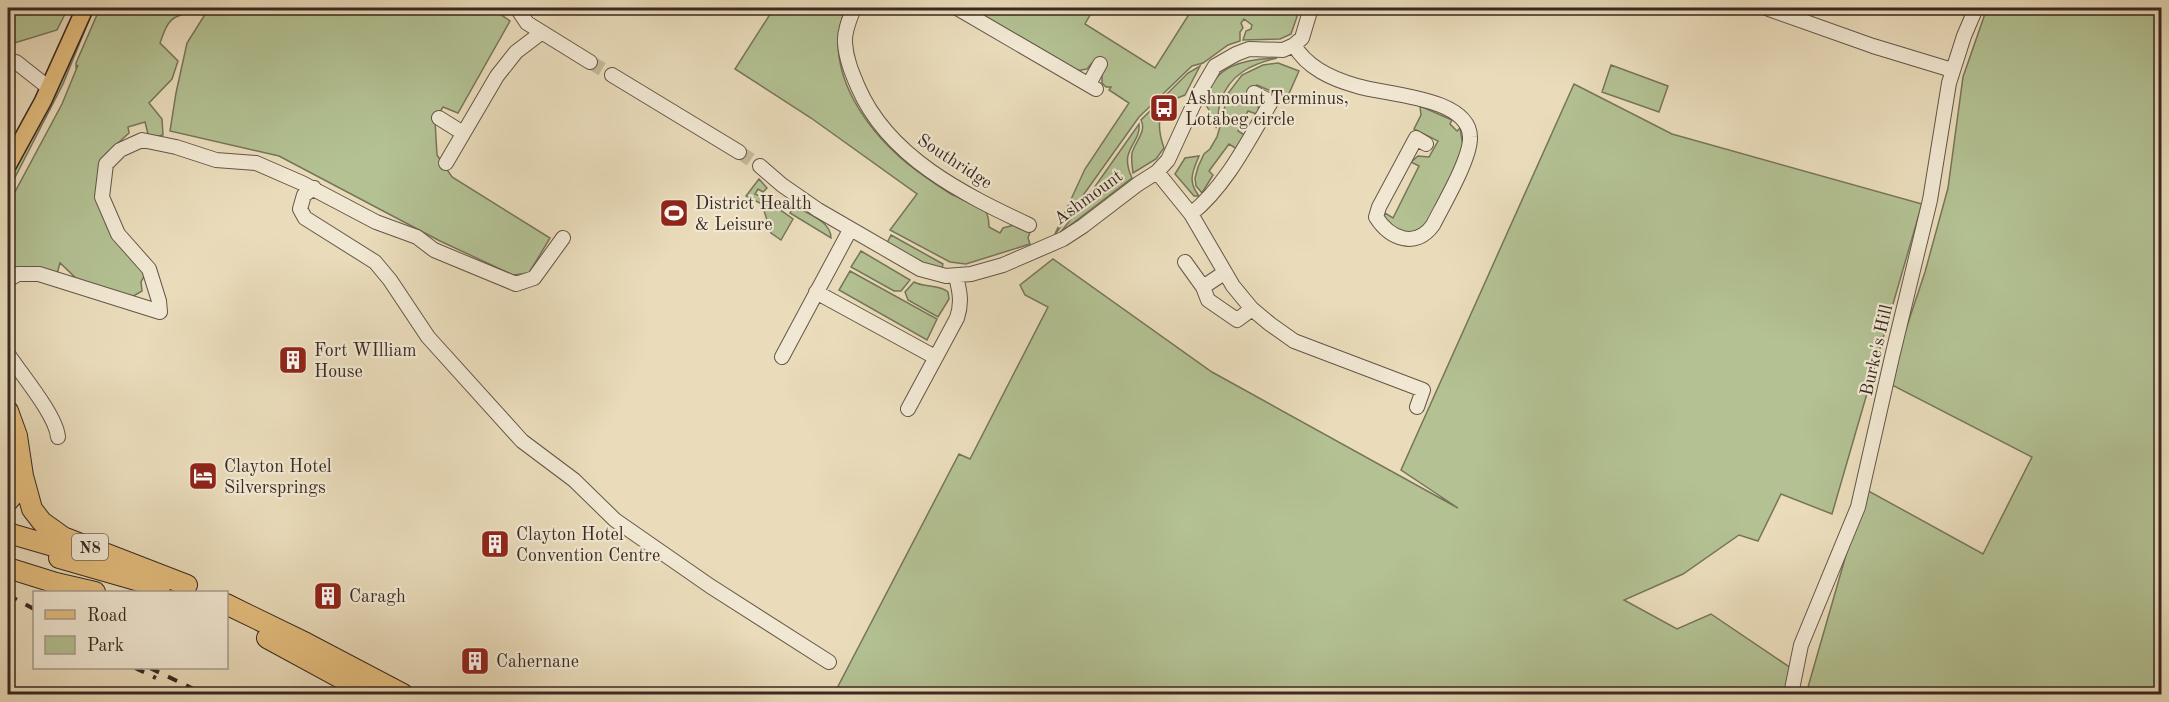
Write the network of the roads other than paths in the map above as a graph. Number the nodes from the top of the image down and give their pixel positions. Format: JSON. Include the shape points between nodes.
{"nodes":[{"id":1,"x":85,"y":8,"type":"edge"},
{"id":2,"x":517,"y":8,"type":"edge"},
{"id":3,"x":854,"y":8,"type":"edge"},
{"id":4,"x":957,"y":8,"type":"edge"},
{"id":5,"x":1311,"y":8,"type":"edge"},
{"id":6,"x":1766,"y":8,"type":"edge"},
{"id":7,"x":1976,"y":8,"type":"edge"},
{"id":8,"x":541,"y":33,"type":"junction"},
{"id":9,"x":1294,"y":45,"type":"junction"},
{"id":10,"x":590,"y":62,"type":"tunnel mouth"},
{"id":11,"x":8,"y":64,"type":"edge"},
{"id":12,"x":1100,"y":64,"type":"dead end"},
{"id":13,"x":1952,"y":70,"type":"junction"},
{"id":14,"x":612,"y":75,"type":"tunnel mouth"},
{"id":15,"x":49,"y":88,"type":"junction"},
{"id":16,"x":1254,"y":93,"type":"dead end"},
{"id":17,"x":439,"y":118,"type":"dead end"},
{"id":18,"x":464,"y":133,"type":"junction"},
{"id":19,"x":1426,"y":144,"type":"dead end"},
{"id":20,"x":739,"y":152,"type":"tunnel mouth"},
{"id":21,"x":446,"y":163,"type":"dead end"},
{"id":22,"x":8,"y":165,"type":"edge"},
{"id":23,"x":760,"y":165,"type":"tunnel mouth"},
{"id":24,"x":1157,"y":172,"type":"junction"},
{"id":25,"x":314,"y":188,"type":"junction"},
{"id":26,"x":1191,"y":214,"type":"junction"},
{"id":27,"x":1029,"y":225,"type":"dead end"},
{"id":28,"x":850,"y":230,"type":"junction"},
{"id":29,"x":563,"y":238,"type":"dead end"},
{"id":30,"x":1185,"y":262,"type":"dead end"},
{"id":31,"x":1224,"y":273,"type":"junction"},
{"id":32,"x":956,"y":277,"type":"junction"},
{"id":33,"x":8,"y":280,"type":"edge"},
{"id":34,"x":1203,"y":287,"type":"junction"},
{"id":35,"x":816,"y":292,"type":"junction"},
{"id":36,"x":1252,"y":309,"type":"junction"},
{"id":37,"x":8,"y":354,"type":"edge"},
{"id":38,"x":782,"y":357,"type":"dead end"},
{"id":39,"x":935,"y":357,"type":"junction"},
{"id":40,"x":1417,"y":407,"type":"dead end"},
{"id":41,"x":908,"y":409,"type":"dead end"},
{"id":42,"x":8,"y":411,"type":"edge"},
{"id":43,"x":58,"y":437,"type":"dead end"},
{"id":44,"x":22,"y":476,"type":"junction"},
{"id":45,"x":8,"y":501,"type":"edge"},
{"id":46,"x":8,"y":533,"type":"edge"},
{"id":47,"x":8,"y":542,"type":"edge"},
{"id":48,"x":8,"y":568,"type":"edge"},
{"id":49,"x":188,"y":590,"type":"edge"},
{"id":50,"x":91,"y":591,"type":"edge"},
{"id":51,"x":228,"y":605,"type":"edge"},
{"id":52,"x":228,"y":619,"type":"edge"},
{"id":53,"x":829,"y":662,"type":"dead end"},
{"id":54,"x":370,"y":694,"type":"edge"},
{"id":55,"x":403,"y":694,"type":"edge"},
{"id":56,"x":1791,"y":694,"type":"edge"}],
"edges":[{"from":1,"to":15,"type":"main road"},
{"from":2,"to":8,"type":"street","via":[[527,23]]},
{"from":3,"to":27,"type":"street","name":"Southridge","via":[[845,41],[849,68],[874,118],[923,165],[998,218]]},
{"from":4,"to":12,"type":"street","via":[[1092,87]]},
{"from":5,"to":9,"type":"street","via":[[1302,38]]},
{"from":6,"to":13,"type":"street"},
{"from":7,"to":13,"type":"street","name":"Burke's Hill"},
{"from":8,"to":10,"type":"street"},
{"from":8,"to":18,"type":"street","via":[[509,60]]},
{"from":9,"to":19,"type":"street","via":[[1301,57],[1322,72],[1357,86],[1440,105],[1462,117],[1468,125],[1471,139],[1464,163],[1433,225],[1426,234],[1407,240],[1384,229],[1376,217],[1416,138]]},
{"from":9,"to":24,"type":"street","name":"Ashmount","via":[[1283,50],[1249,49],[1215,66],[1168,160]]},
{"from":11,"to":15,"type":"street","via":[[16,62]]},
{"from":13,"to":56,"type":"street","name":"Burke's Hill","via":[[1930,200],[1858,507],[1801,645]]},
{"from":14,"to":20,"type":"street"},
{"from":15,"to":22,"type":"main road"},
{"from":16,"to":26,"type":"street","via":[[1271,102],[1206,202]]},
{"from":17,"to":18,"type":"street"},
{"from":18,"to":21,"type":"street"},
{"from":23,"to":28,"type":"street","name":"Ashmount","via":[[782,185]]},
{"from":24,"to":26,"type":"street"},
{"from":24,"to":32,"type":"street","name":"Ashmount","via":[[1063,239],[1003,265]]},
{"from":25,"to":29,"type":"street","via":[[376,222],[417,237],[434,250],[516,284],[534,278]]},
{"from":25,"to":33,"type":"street","via":[[256,163],[216,160],[142,140],[120,150],[106,164],[102,197],[118,234],[149,269],[160,312],[39,274],[18,273]]},
{"from":25,"to":53,"type":"street","via":[[304,195],[300,209],[305,218],[375,262],[428,337],[522,441],[574,480],[615,520]]},
{"from":26,"to":31,"type":"street"},
{"from":28,"to":32,"type":"street","name":"Ashmount","via":[[924,271]]},
{"from":28,"to":35,"type":"street"},
{"from":30,"to":34,"type":"street"},
{"from":31,"to":34,"type":"street"},
{"from":31,"to":36,"type":"street"},
{"from":32,"to":39,"type":"street","via":[[961,306]]},
{"from":34,"to":36,"type":"street","via":[[1208,300],[1238,321]]},
{"from":35,"to":38,"type":"street"},
{"from":35,"to":39,"type":"street"},
{"from":36,"to":40,"type":"street","via":[[1294,341],[1423,390]]},
{"from":37,"to":43,"type":"street","via":[[50,416]]},
{"from":39,"to":41,"type":"street"},
{"from":42,"to":44,"type":"highway","number":"N8","via":[[17,436]]},
{"from":44,"to":45,"type":"highway"},
{"from":44,"to":49,"type":"highway","number":"N8","via":[[32,509],[63,537]]},
{"from":46,"to":49,"type":"highway","number":"N8"},
{"from":47,"to":49,"type":"highway","number":"N8","via":[[148,583]]},
{"from":48,"to":50,"type":"highway"},
{"from":51,"to":55,"type":"highway"},
{"from":52,"to":54,"type":"highway"}]}
